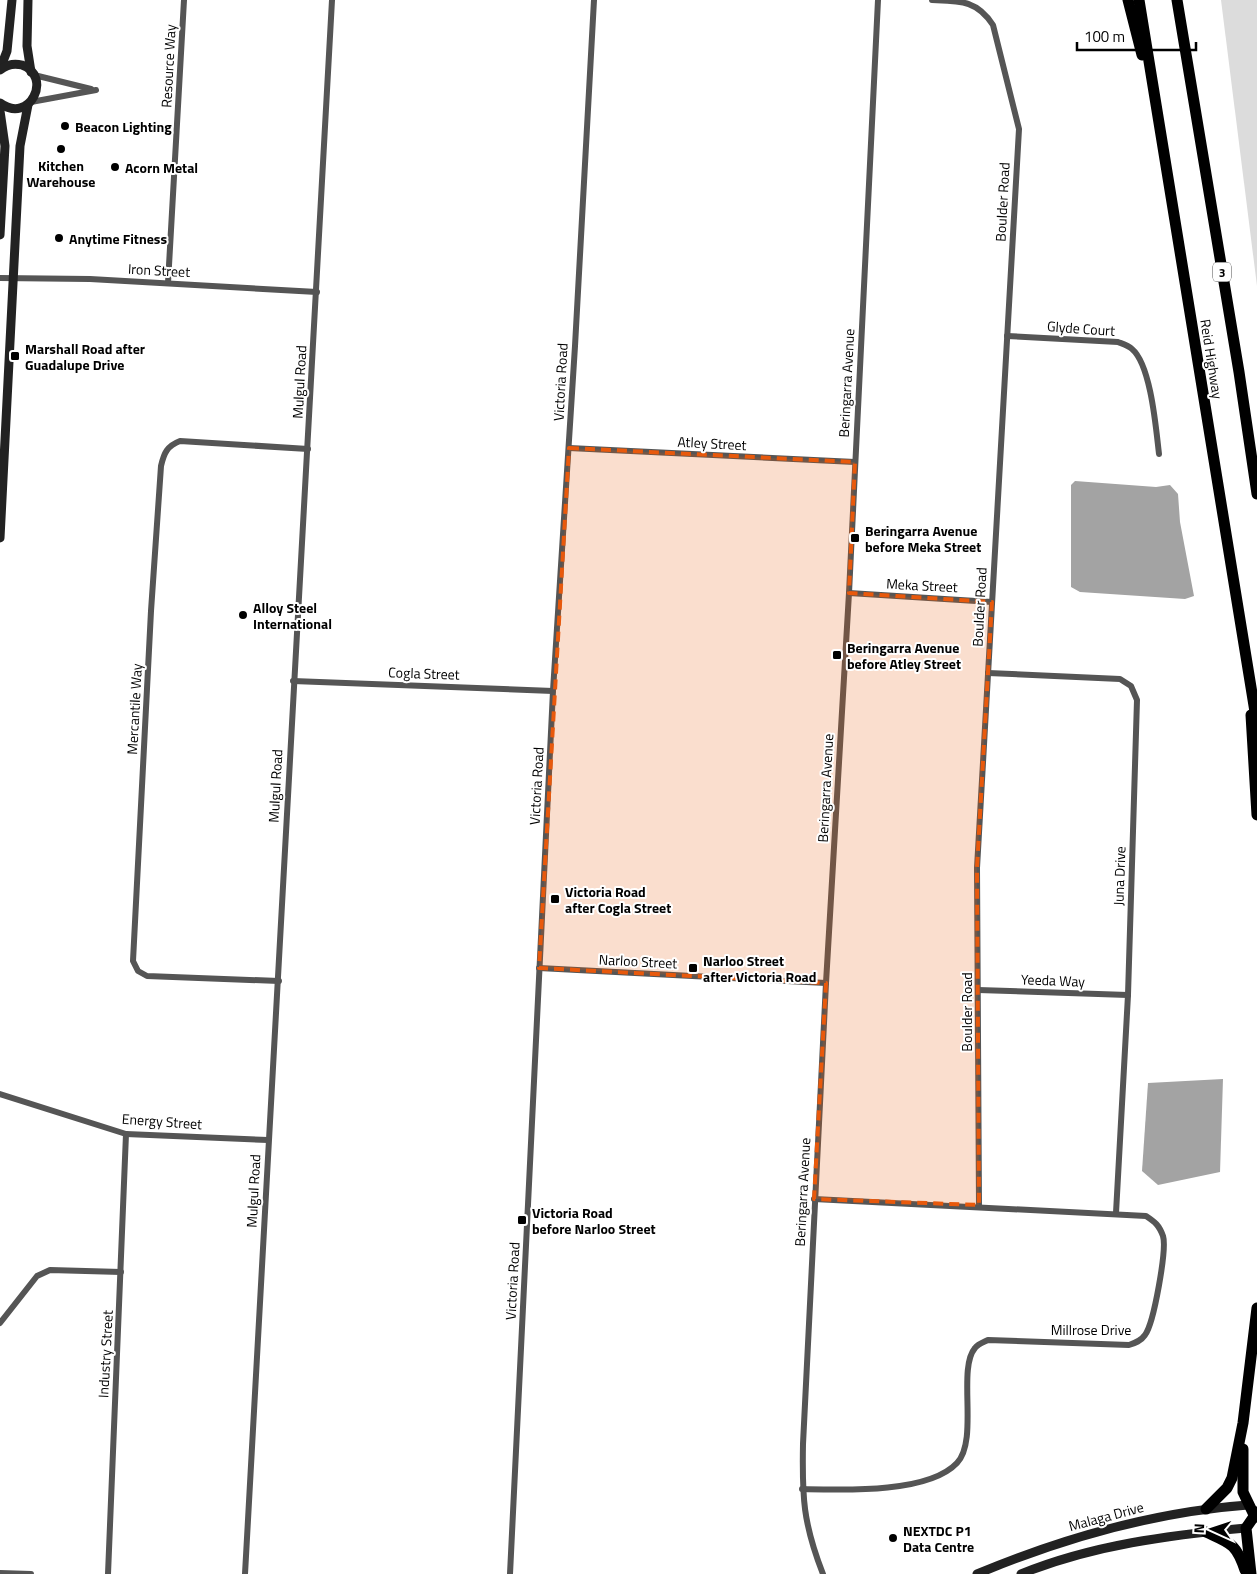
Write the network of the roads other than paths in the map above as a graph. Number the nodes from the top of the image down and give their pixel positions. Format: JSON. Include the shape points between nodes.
{"nodes":[{"id":1,"x":12,"y":0,"type":"edge"},
{"id":2,"x":28,"y":0,"type":"edge"},
{"id":3,"x":184,"y":0,"type":"edge"},
{"id":4,"x":332,"y":0,"type":"edge"},
{"id":5,"x":594,"y":0,"type":"edge"},
{"id":6,"x":878,"y":0,"type":"edge"},
{"id":7,"x":932,"y":0,"type":"edge"},
{"id":8,"x":1128,"y":0,"type":"edge"},
{"id":9,"x":1139,"y":0,"type":"edge"},
{"id":10,"x":1178,"y":0,"type":"edge"},
{"id":11,"x":0,"y":69,"type":"edge"},
{"id":12,"x":33,"y":74,"type":"junction"},
{"id":13,"x":0,"y":103,"type":"edge"},
{"id":14,"x":29,"y":103,"type":"junction"},
{"id":15,"x":0,"y":111,"type":"edge"},
{"id":16,"x":0,"y":236,"type":"edge"},
{"id":17,"x":0,"y":278,"type":"edge"},
{"id":18,"x":14,"y":278,"type":"junction"},
{"id":19,"x":168,"y":283,"type":"junction"},
{"id":20,"x":317,"y":292,"type":"junction"},
{"id":21,"x":1191,"y":322,"type":"junction"},
{"id":22,"x":1007,"y":336,"type":"junction"},
{"id":23,"x":569,"y":448,"type":"junction"},
{"id":24,"x":308,"y":449,"type":"junction"},
{"id":25,"x":1158,"y":454,"type":"dead end"},
{"id":26,"x":855,"y":462,"type":"junction"},
{"id":27,"x":1257,"y":494,"type":"edge"},
{"id":28,"x":0,"y":538,"type":"edge"},
{"id":29,"x":849,"y":593,"type":"junction"},
{"id":30,"x":992,"y":602,"type":"junction"},
{"id":31,"x":1247,"y":661,"type":"junction"},
{"id":32,"x":988,"y":673,"type":"junction"},
{"id":33,"x":293,"y":681,"type":"junction"},
{"id":34,"x":553,"y":691,"type":"junction"},
{"id":35,"x":1257,"y":724,"type":"edge"},
{"id":36,"x":1257,"y":815,"type":"edge"},
{"id":37,"x":539,"y":968,"type":"junction"},
{"id":38,"x":280,"y":981,"type":"junction"},
{"id":39,"x":826,"y":983,"type":"junction"},
{"id":40,"x":978,"y":990,"type":"junction"},
{"id":41,"x":1128,"y":995,"type":"junction"},
{"id":42,"x":0,"y":1094,"type":"edge"},
{"id":43,"x":126,"y":1134,"type":"junction"},
{"id":44,"x":268,"y":1140,"type":"junction"},
{"id":45,"x":814,"y":1198,"type":"junction"},
{"id":46,"x":979,"y":1206,"type":"junction"},
{"id":47,"x":1116,"y":1213,"type":"junction"},
{"id":48,"x":121,"y":1272,"type":"junction"},
{"id":49,"x":1257,"y":1308,"type":"edge"},
{"id":50,"x":0,"y":1323,"type":"edge"},
{"id":51,"x":1243,"y":1423,"type":"junction"},
{"id":52,"x":802,"y":1489,"type":"junction"},
{"id":53,"x":1206,"y":1508,"type":"junction"},
{"id":54,"x":1254,"y":1512,"type":"edge"},
{"id":55,"x":1246,"y":1528,"type":"junction"},
{"id":56,"x":1206,"y":1532,"type":"junction"},
{"id":57,"x":0,"y":1573,"type":"edge"},
{"id":58,"x":31,"y":1574,"type":"edge"},
{"id":59,"x":108,"y":1574,"type":"edge"},
{"id":60,"x":246,"y":1574,"type":"edge"},
{"id":61,"x":510,"y":1574,"type":"edge"},
{"id":62,"x":823,"y":1574,"type":"edge"},
{"id":63,"x":977,"y":1574,"type":"edge"},
{"id":64,"x":1021,"y":1574,"type":"edge"},
{"id":65,"x":1246,"y":1574,"type":"edge"},
{"id":66,"x":1251,"y":1574,"type":"edge"}],
"edges":[{"from":1,"to":11,"type":"main road","via":[[7,51]]},
{"from":2,"to":12,"type":"main road","via":[[26,46]]},
{"from":3,"to":19,"type":"street","name":"Resource Way"},
{"from":4,"to":20,"type":"street","name":"Mulgul Road"},
{"from":5,"to":23,"type":"street","name":"Victoria Road"},
{"from":6,"to":26,"type":"street","name":"Beringarra Avenue"},
{"from":7,"to":22,"type":"street","name":"Boulder Road","via":[[963,1],[986,12],[993,25],[1019,129]]},
{"from":8,"to":21,"type":"highway","via":[[1142,53]]},
{"from":9,"to":21,"type":"highway","name":"Reid Highway"},
{"from":10,"to":27,"type":"highway","name":"Reid Highway","number":"3"},
{"from":11,"to":12,"type":"main road","via":[[18,64]]},
{"from":12,"to":14,"type":"main road","via":[[36,91]]},
{"from":12,"to":14,"type":"street","via":[[96,90]]},
{"from":13,"to":14,"type":"main road","via":[[12,108]]},
{"from":14,"to":18,"type":"main road","via":[[20,146]]},
{"from":15,"to":16,"type":"main road","via":[[5,146]]},
{"from":17,"to":18,"type":"street","name":"Iron Street"},
{"from":18,"to":19,"type":"street","name":"Iron Street"},
{"from":18,"to":28,"type":"main road"},
{"from":19,"to":20,"type":"street","name":"Iron Street"},
{"from":20,"to":24,"type":"street","name":"Mulgul Road"},
{"from":21,"to":31,"type":"highway","name":"Reid Highway"},
{"from":22,"to":25,"type":"street","name":"Glyde Court","via":[[1118,342],[1132,348],[1142,362],[1155,414]]},
{"from":22,"to":30,"type":"street","name":"Boulder Road"},
{"from":23,"to":26,"type":"street","name":"Atley Street"},
{"from":23,"to":34,"type":"street","name":"Victoria Road"},
{"from":24,"to":33,"type":"street","name":"Mulgul Road"},
{"from":24,"to":38,"type":"street","name":"Mercantile Way","via":[[180,441],[170,445],[162,466],[151,611],[133,961],[138,971],[147,976]]},
{"from":26,"to":29,"type":"street","name":"Beringarra Avenue"},
{"from":29,"to":30,"type":"street","name":"Meka Street"},
{"from":29,"to":39,"type":"street","name":"Beringarra Avenue"},
{"from":30,"to":32,"type":"street","name":"Boulder Road"},
{"from":31,"to":35,"type":"highway","name":"Reid Highway"},
{"from":31,"to":36,"type":"highway"},
{"from":32,"to":40,"type":"street","name":"Boulder Road","via":[[977,868]]},
{"from":32,"to":41,"type":"street","name":"Juna Drive","via":[[1120,679],[1131,686],[1137,700]]},
{"from":33,"to":34,"type":"street","name":"Cogla Street"},
{"from":33,"to":38,"type":"street","name":"Mulgul Road"},
{"from":34,"to":37,"type":"street","name":"Victoria Road"},
{"from":37,"to":39,"type":"street","name":"Narloo Street"},
{"from":37,"to":61,"type":"street","name":"Victoria Road"},
{"from":38,"to":44,"type":"street","name":"Mulgul Road"},
{"from":39,"to":45,"type":"street","name":"Beringarra Avenue"},
{"from":40,"to":41,"type":"street","name":"Yeeda Way"},
{"from":40,"to":46,"type":"street","name":"Boulder Road"},
{"from":41,"to":47,"type":"street","name":"Juna Drive"},
{"from":42,"to":43,"type":"street","name":"Energy Street"},
{"from":43,"to":44,"type":"street","name":"Energy Street"},
{"from":43,"to":48,"type":"street","name":"Industry Street"},
{"from":44,"to":60,"type":"street","name":"Mulgul Road"},
{"from":45,"to":46,"type":"street","name":"Millrose Drive"},
{"from":45,"to":52,"type":"street","name":"Beringarra Avenue"},
{"from":46,"to":47,"type":"street","name":"Millrose Drive"},
{"from":47,"to":52,"type":"street","name":"Millrose Drive","via":[[1146,1216],[1158,1224],[1164,1238],[1154,1315],[1144,1336],[1129,1344],[988,1340],[975,1347],[969,1360],[966,1439],[964,1453],[958,1463],[947,1471],[898,1487]]},
{"from":48,"to":50,"type":"street","via":[[50,1270],[37,1276]]},
{"from":48,"to":59,"type":"street","name":"Industry Street"},
{"from":49,"to":51,"type":"highway"},
{"from":51,"to":53,"type":"highway","via":[[1232,1478],[1227,1488]]},
{"from":51,"to":54,"type":"highway","via":[[1244,1492]]},
{"from":52,"to":62,"type":"street","name":"Beringarra Avenue","via":[[806,1528]]},
{"from":53,"to":54,"type":"main road","name":"Malaga Drive"},
{"from":53,"to":63,"type":"main road","name":"Malaga Drive","via":[[1081,1536]]},
{"from":54,"to":55,"type":"highway"},
{"from":55,"to":56,"type":"main road"},
{"from":55,"to":66,"type":"highway"},
{"from":56,"to":64,"type":"main road","via":[[1090,1552]]},
{"from":56,"to":65,"type":"highway","via":[[1231,1542]]},
{"from":57,"to":58,"type":"street"}]}
